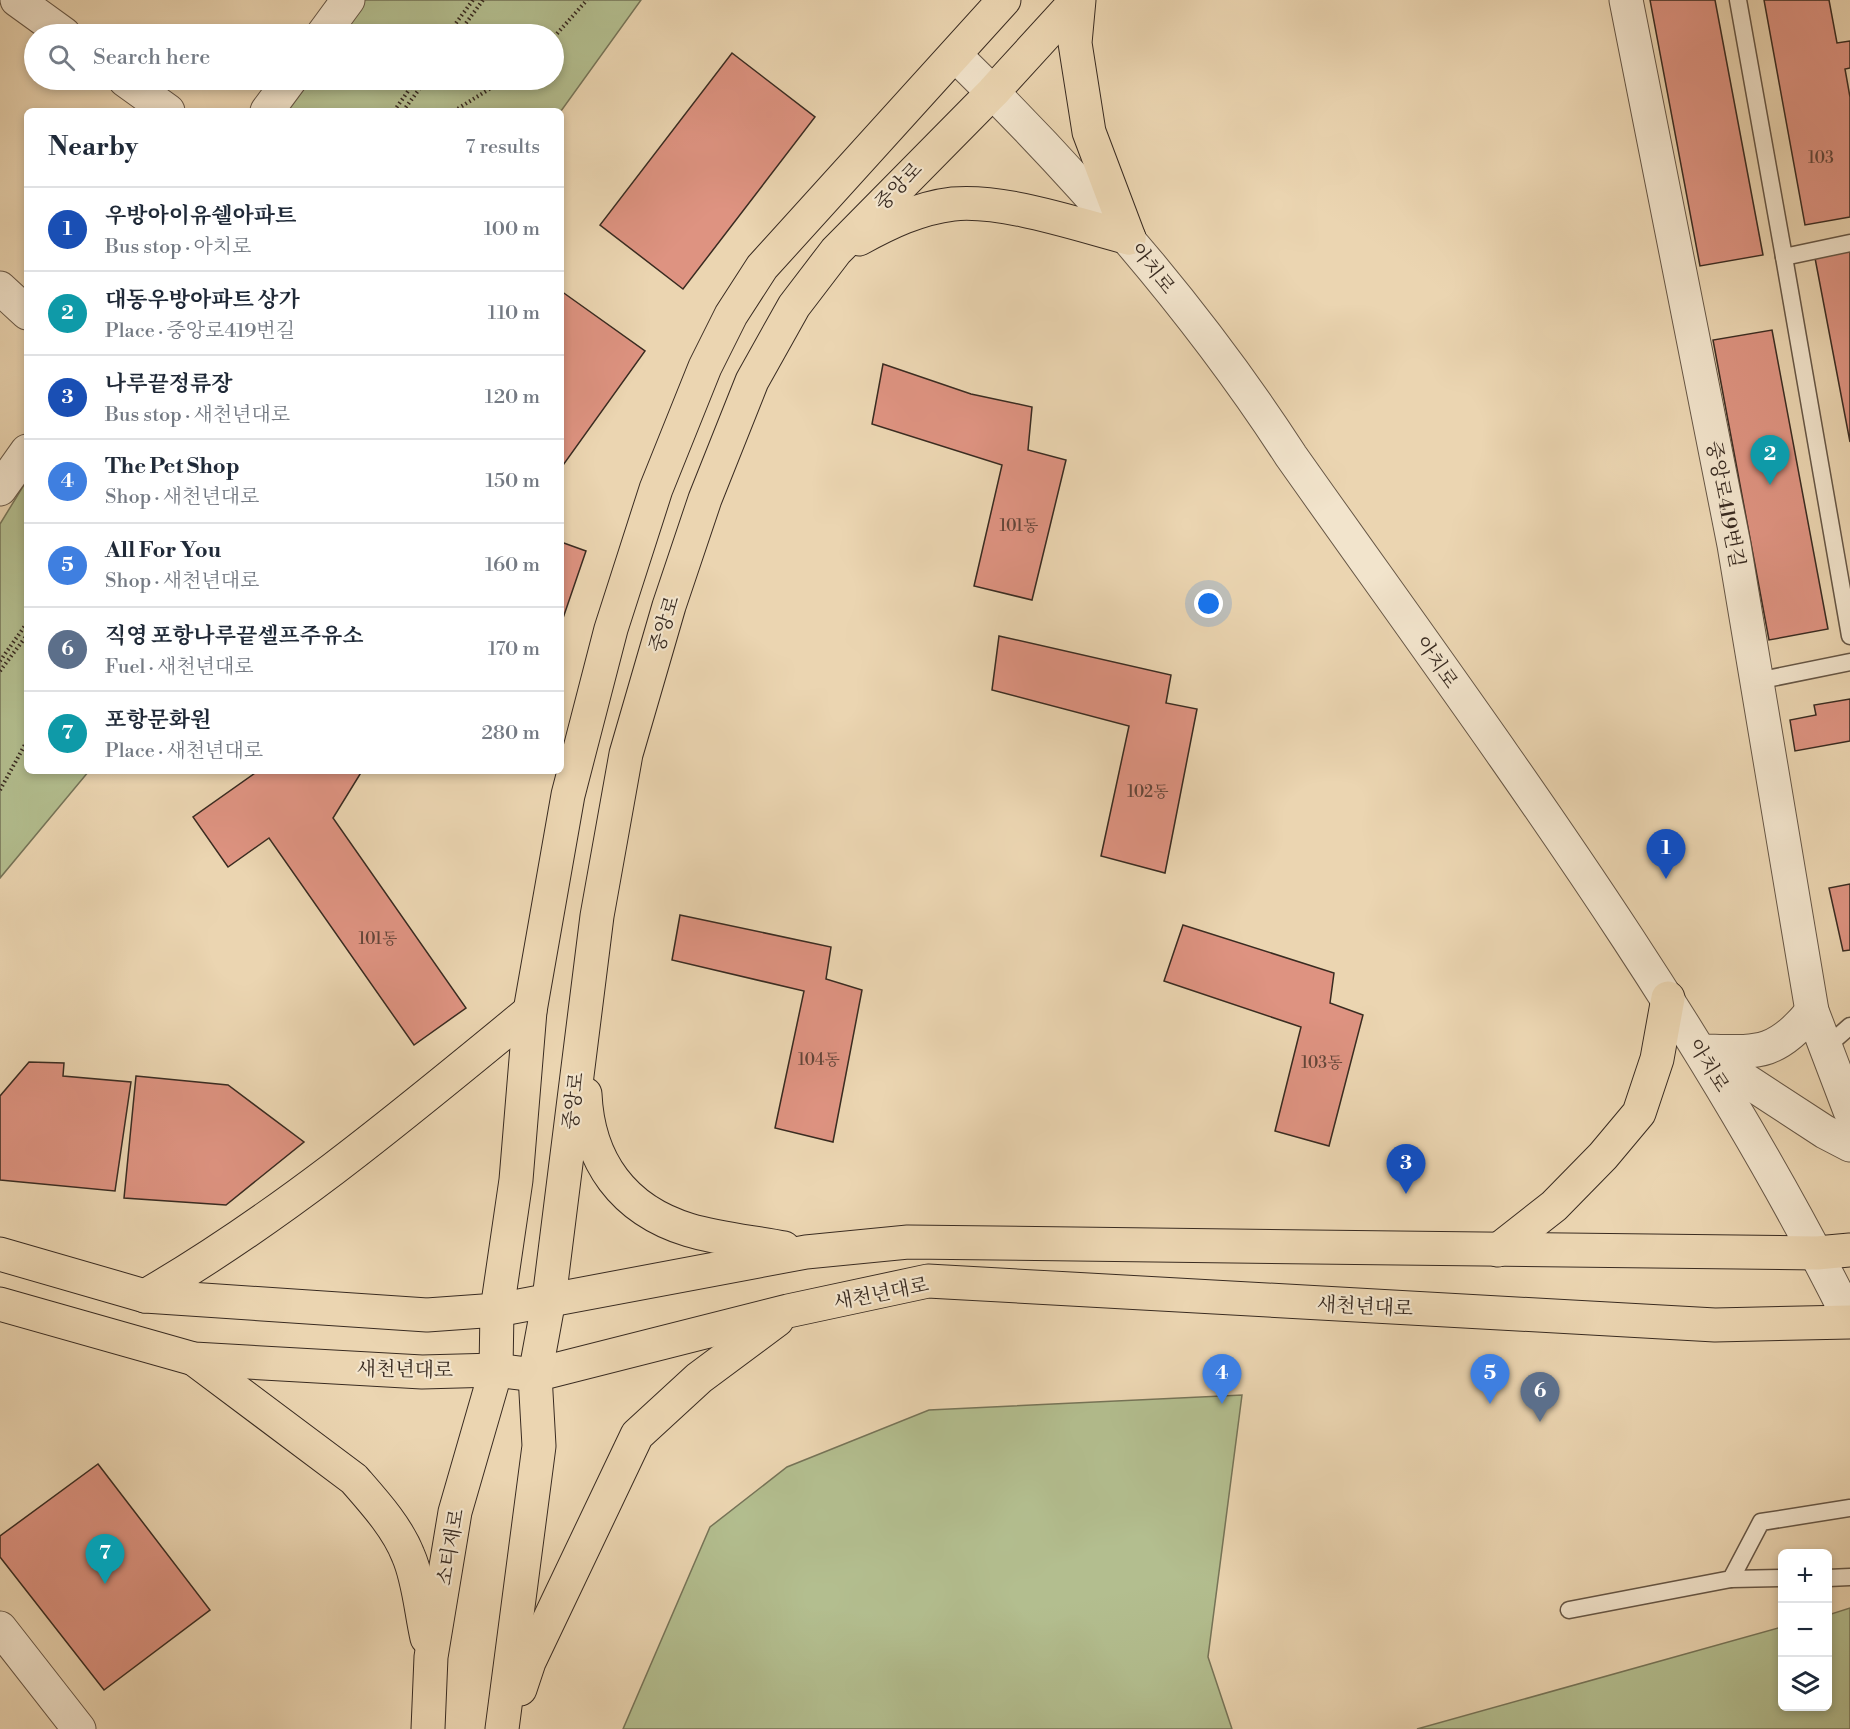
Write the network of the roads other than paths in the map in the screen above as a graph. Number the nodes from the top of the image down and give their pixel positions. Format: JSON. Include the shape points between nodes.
{"nodes":[{"id":1,"x":17,"y":0,"type":"edge"},
{"id":2,"x":348,"y":0,"type":"edge"},
{"id":3,"x":1004,"y":0,"type":"edge"},
{"id":4,"x":1078,"y":0,"type":"edge"},
{"id":5,"x":1626,"y":0,"type":"edge"},
{"id":6,"x":1738,"y":0,"type":"edge"},
{"id":7,"x":50,"y":24,"type":"edge"},
{"id":8,"x":330,"y":24,"type":"edge"},
{"id":9,"x":955,"y":55,"type":"junction"},
{"id":10,"x":140,"y":90,"type":"edge"},
{"id":11,"x":282,"y":90,"type":"edge"},
{"id":12,"x":993,"y":92,"type":"junction"},
{"id":13,"x":164,"y":108,"type":"edge"},
{"id":14,"x":269,"y":108,"type":"edge"},
{"id":15,"x":1129,"y":238,"type":"junction"},
{"id":16,"x":1850,"y":243,"type":"edge"},
{"id":17,"x":836,"y":251,"type":"junction"},
{"id":18,"x":1784,"y":257,"type":"junction"},
{"id":19,"x":0,"y":288,"type":"edge"},
{"id":20,"x":24,"y":310,"type":"edge"},
{"id":21,"x":24,"y":455,"type":"edge"},
{"id":22,"x":0,"y":489,"type":"edge"},
{"id":23,"x":1850,"y":636,"type":"edge"},
{"id":24,"x":1850,"y":662,"type":"edge"},
{"id":25,"x":1757,"y":681,"type":"junction"},
{"id":26,"x":1668,"y":998,"type":"junction"},
{"id":27,"x":530,"y":1011,"type":"junction"},
{"id":28,"x":1812,"y":1011,"type":"junction"},
{"id":29,"x":582,"y":1020,"type":"junction"},
{"id":30,"x":1850,"y":1026,"type":"edge"},
{"id":31,"x":1701,"y":1051,"type":"junction"},
{"id":32,"x":1837,"y":1052,"type":"edge"},
{"id":33,"x":1850,"y":1111,"type":"edge"},
{"id":34,"x":1850,"y":1145,"type":"edge"},
{"id":35,"x":1498,"y":1250,"type":"junction"},
{"id":36,"x":1850,"y":1250,"type":"edge"},
{"id":37,"x":806,"y":1252,"type":"junction"},
{"id":38,"x":1816,"y":1253,"type":"junction"},
{"id":39,"x":0,"y":1254,"type":"edge"},
{"id":40,"x":145,"y":1296,"type":"junction"},
{"id":41,"x":549,"y":1299,"type":"junction"},
{"id":42,"x":0,"y":1304,"type":"edge"},
{"id":43,"x":497,"y":1310,"type":"junction"},
{"id":44,"x":788,"y":1311,"type":"junction"},
{"id":45,"x":1850,"y":1321,"type":"edge"},
{"id":46,"x":194,"y":1359,"type":"junction"},
{"id":47,"x":496,"y":1370,"type":"junction"},
{"id":48,"x":535,"y":1375,"type":"junction"},
{"id":49,"x":1850,"y":1508,"type":"edge"},
{"id":50,"x":1850,"y":1577,"type":"edge"},
{"id":51,"x":1778,"y":1578,"type":"edge"},
{"id":52,"x":1832,"y":1578,"type":"edge"},
{"id":53,"x":1731,"y":1579,"type":"junction"},
{"id":54,"x":1569,"y":1610,"type":"dead end"},
{"id":55,"x":0,"y":1628,"type":"edge"},
{"id":56,"x":430,"y":1656,"type":"junction"},
{"id":57,"x":79,"y":1729,"type":"edge"},
{"id":58,"x":428,"y":1729,"type":"edge"},
{"id":59,"x":502,"y":1729,"type":"edge"},
{"id":60,"x":507,"y":1729,"type":"edge"}],
"edges":[{"from":1,"to":7,"type":"street"},
{"from":2,"to":8,"type":"street"},
{"from":3,"to":9,"type":"main road"},
{"from":4,"to":12,"type":"main road","name":"중앙로"},
{"from":4,"to":15,"type":"main road","via":[[1075,43],[1089,132]]},
{"from":5,"to":25,"type":"street","name":"중앙로419번길","via":[[1734,545]]},
{"from":6,"to":18,"type":"lane"},
{"from":9,"to":12,"type":"street","name":"아치로"},
{"from":9,"to":27,"type":"main road","via":[[762,267],[731,315],[705,367],[656,489],[611,629],[568,795]]},
{"from":10,"to":13,"type":"street"},
{"from":11,"to":14,"type":"street"},
{"from":12,"to":15,"type":"street","name":"아치로"},
{"from":12,"to":17,"type":"main road","name":"중앙로"},
{"from":15,"to":17,"type":"main road","via":[[1047,216],[954,204],[914,213]]},
{"from":15,"to":26,"type":"street","name":"아치로","via":[[1243,381],[1291,456]]},
{"from":16,"to":18,"type":"lane"},
{"from":17,"to":29,"type":"main road","name":"중앙로","via":[[794,306],[752,381],[705,499],[669,606],[626,754]]},
{"from":18,"to":23,"type":"lane"},
{"from":19,"to":20,"type":"street"},
{"from":21,"to":22,"type":"street"},
{"from":24,"to":25,"type":"lane"},
{"from":25,"to":28,"type":"street","name":"중앙로419번길"},
{"from":26,"to":31,"type":"street","name":"아치로"},
{"from":26,"to":35,"type":"main road","via":[[1657,1059],[1639,1113],[1554,1206]]},
{"from":27,"to":40,"type":"main road","via":[[364,1147],[207,1260]]},
{"from":27,"to":43,"type":"main road","via":[[516,1180]]},
{"from":28,"to":31,"type":"street","via":[[1796,1030],[1772,1048],[1750,1052]]},
{"from":28,"to":32,"type":"street","name":"중앙로419번길"},
{"from":29,"to":37,"type":"main road","via":[[586,1123],[607,1172],[623,1192],[666,1222],[691,1231]]},
{"from":29,"to":41,"type":"main road","name":"중앙로"},
{"from":30,"to":32,"type":"lane"},
{"from":31,"to":34,"type":"street"},
{"from":31,"to":38,"type":"street","name":"아치로"},
{"from":32,"to":33,"type":"street","name":"중앙로419번길"},
{"from":35,"to":37,"type":"main road","via":[[908,1242]]},
{"from":35,"to":38,"type":"main road"},
{"from":36,"to":38,"type":"main road"},
{"from":37,"to":41,"type":"main road"},
{"from":38,"to":45,"type":"street","name":"아치로"},
{"from":39,"to":40,"type":"main road"},
{"from":40,"to":43,"type":"main road","via":[[427,1315]]},
{"from":41,"to":43,"type":"main road"},
{"from":41,"to":48,"type":"main road","name":"중앙로"},
{"from":42,"to":46,"type":"main road","name":"새천년대로"},
{"from":43,"to":47,"type":"main road"},
{"from":44,"to":45,"type":"main road","name":"새천년대로","via":[[928,1281],[1715,1325]]},
{"from":44,"to":48,"type":"main road","name":"새천년대로"},
{"from":44,"to":60,"type":"main road","via":[[699,1378],[637,1435],[528,1662]]},
{"from":46,"to":47,"type":"main road","name":"새천년대로","via":[[422,1372]]},
{"from":46,"to":56,"type":"main road","via":[[354,1479],[384,1514],[409,1556]]},
{"from":47,"to":48,"type":"main road","name":"새천년대로"},
{"from":47,"to":56,"type":"main road","name":"소티재로","via":[[455,1512]]},
{"from":48,"to":59,"type":"main road","via":[[539,1446]]},
{"from":49,"to":53,"type":"lane","via":[[1761,1522]]},
{"from":50,"to":52,"type":"lane"},
{"from":51,"to":53,"type":"lane"},
{"from":53,"to":54,"type":"lane"},
{"from":55,"to":57,"type":"street"},
{"from":56,"to":58,"type":"main road","name":"소티재로"}]}
